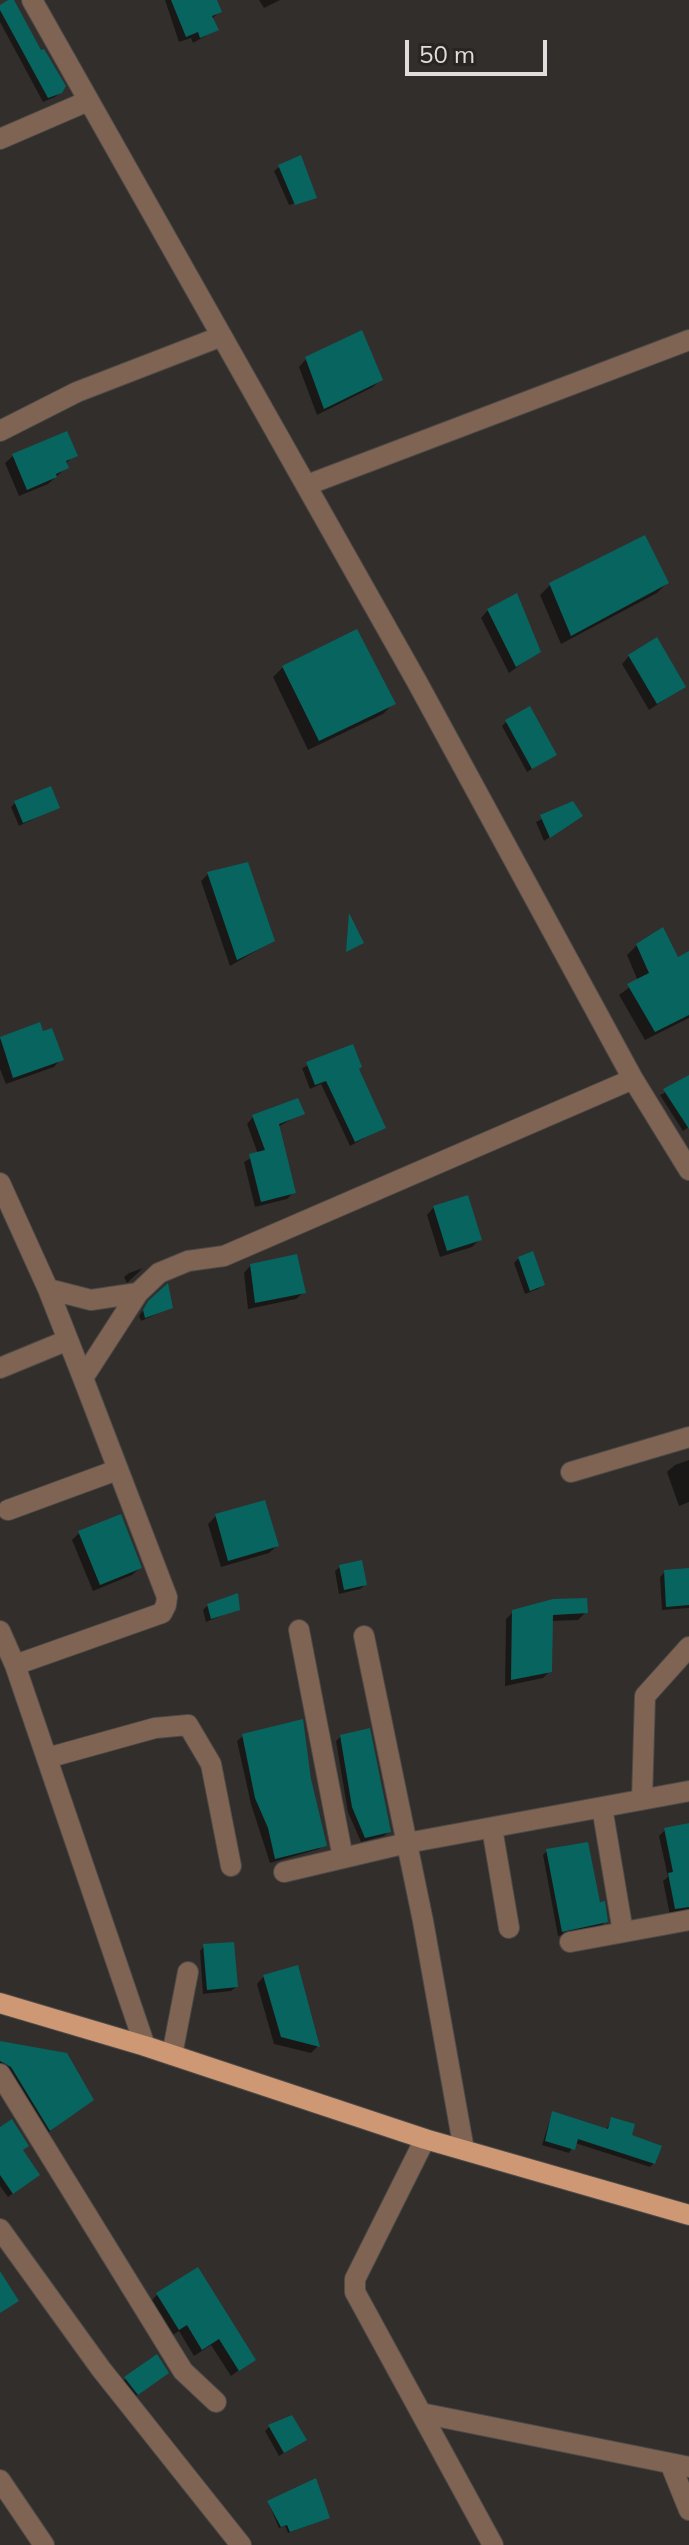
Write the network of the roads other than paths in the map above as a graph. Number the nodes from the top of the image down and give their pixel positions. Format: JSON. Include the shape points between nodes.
{"nodes":[{"id":1,"x":32,"y":0,"type":"edge"},
{"id":2,"x":88,"y":101,"type":"junction"},
{"id":3,"x":0,"y":139,"type":"edge"},
{"id":4,"x":222,"y":336,"type":"junction"},
{"id":5,"x":689,"y":340,"type":"edge"},
{"id":6,"x":0,"y":431,"type":"edge"},
{"id":7,"x":307,"y":485,"type":"junction"},
{"id":8,"x":633,"y":1079,"type":"junction"},
{"id":9,"x":689,"y":1170,"type":"edge"},
{"id":10,"x":0,"y":1183,"type":"edge"},
{"id":11,"x":6,"y":1214,"type":"edge"},
{"id":12,"x":48,"y":1289,"type":"junction"},
{"id":13,"x":138,"y":1293,"type":"junction"},
{"id":14,"x":68,"y":1340,"type":"junction"},
{"id":15,"x":0,"y":1368,"type":"edge"},
{"id":16,"x":83,"y":1378,"type":"junction"},
{"id":17,"x":689,"y":1437,"type":"edge"},
{"id":18,"x":117,"y":1470,"type":"junction"},
{"id":19,"x":571,"y":1472,"type":"dead end"},
{"id":20,"x":8,"y":1510,"type":"dead end"},
{"id":21,"x":299,"y":1630,"type":"dead end"},
{"id":22,"x":0,"y":1631,"type":"edge"},
{"id":23,"x":364,"y":1636,"type":"dead end"},
{"id":24,"x":689,"y":1647,"type":"edge"},
{"id":25,"x":15,"y":1665,"type":"junction"},
{"id":26,"x":47,"y":1758,"type":"junction"},
{"id":27,"x":689,"y":1791,"type":"edge"},
{"id":28,"x":642,"y":1800,"type":"junction"},
{"id":29,"x":602,"y":1807,"type":"junction"},
{"id":30,"x":492,"y":1828,"type":"junction"},
{"id":31,"x":407,"y":1843,"type":"junction"},
{"id":32,"x":343,"y":1858,"type":"junction"},
{"id":33,"x":231,"y":1866,"type":"dead end"},
{"id":34,"x":284,"y":1872,"type":"dead end"},
{"id":35,"x":689,"y":1920,"type":"edge"},
{"id":36,"x":509,"y":1928,"type":"dead end"},
{"id":37,"x":623,"y":1932,"type":"junction"},
{"id":38,"x":570,"y":1942,"type":"dead end"},
{"id":39,"x":188,"y":1972,"type":"dead end"},
{"id":40,"x":0,"y":2003,"type":"edge"},
{"id":41,"x":145,"y":2046,"type":"junction"},
{"id":42,"x":172,"y":2055,"type":"junction"},
{"id":43,"x":0,"y":2074,"type":"edge"},
{"id":44,"x":425,"y":2139,"type":"junction"},
{"id":45,"x":464,"y":2150,"type":"junction"},
{"id":46,"x":689,"y":2215,"type":"edge"},
{"id":47,"x":0,"y":2229,"type":"edge"},
{"id":48,"x":216,"y":2402,"type":"dead end"},
{"id":49,"x":421,"y":2413,"type":"junction"},
{"id":50,"x":679,"y":2465,"type":"edge"},
{"id":51,"x":0,"y":2480,"type":"edge"},
{"id":52,"x":689,"y":2510,"type":"edge"},
{"id":53,"x":44,"y":2545,"type":"edge"},
{"id":54,"x":241,"y":2545,"type":"edge"},
{"id":55,"x":493,"y":2545,"type":"edge"}],
"edges":[{"from":1,"to":2,"type":"street"},
{"from":2,"to":3,"type":"street"},
{"from":2,"to":4,"type":"street"},
{"from":4,"to":6,"type":"street","via":[[77,392]]},
{"from":4,"to":7,"type":"street"},
{"from":5,"to":7,"type":"street"},
{"from":7,"to":8,"type":"street"},
{"from":8,"to":9,"type":"street"},
{"from":8,"to":13,"type":"street","via":[[224,1256],[188,1261],[159,1273]]},
{"from":10,"to":11,"type":"street"},
{"from":11,"to":12,"type":"street"},
{"from":12,"to":13,"type":"street","via":[[91,1300]]},
{"from":12,"to":14,"type":"street"},
{"from":13,"to":16,"type":"street"},
{"from":14,"to":15,"type":"street"},
{"from":14,"to":16,"type":"street"},
{"from":16,"to":18,"type":"street"},
{"from":17,"to":19,"type":"street"},
{"from":18,"to":20,"type":"street"},
{"from":18,"to":25,"type":"street","via":[[167,1597],[162,1613]]},
{"from":21,"to":32,"type":"street"},
{"from":22,"to":25,"type":"street"},
{"from":23,"to":31,"type":"street"},
{"from":24,"to":28,"type":"street","via":[[645,1696]]},
{"from":25,"to":26,"type":"street"},
{"from":26,"to":33,"type":"street","via":[[155,1728],[188,1725],[211,1764]]},
{"from":26,"to":41,"type":"street"},
{"from":27,"to":28,"type":"street"},
{"from":28,"to":29,"type":"street"},
{"from":29,"to":30,"type":"street"},
{"from":29,"to":37,"type":"street"},
{"from":30,"to":31,"type":"street"},
{"from":30,"to":36,"type":"street"},
{"from":31,"to":32,"type":"street"},
{"from":31,"to":45,"type":"street"},
{"from":32,"to":34,"type":"street"},
{"from":35,"to":37,"type":"street"},
{"from":37,"to":38,"type":"street"},
{"from":39,"to":42,"type":"street"},
{"from":40,"to":41,"type":"main road"},
{"from":41,"to":42,"type":"main road"},
{"from":42,"to":44,"type":"main road"},
{"from":43,"to":48,"type":"street","via":[[183,2371]]},
{"from":44,"to":45,"type":"main road"},
{"from":44,"to":49,"type":"street","via":[[354,2284]]},
{"from":45,"to":46,"type":"main road"},
{"from":47,"to":54,"type":"street","via":[[101,2369]]},
{"from":49,"to":50,"type":"street"},
{"from":49,"to":55,"type":"street"},
{"from":50,"to":52,"type":"street"},
{"from":51,"to":53,"type":"street"}]}
